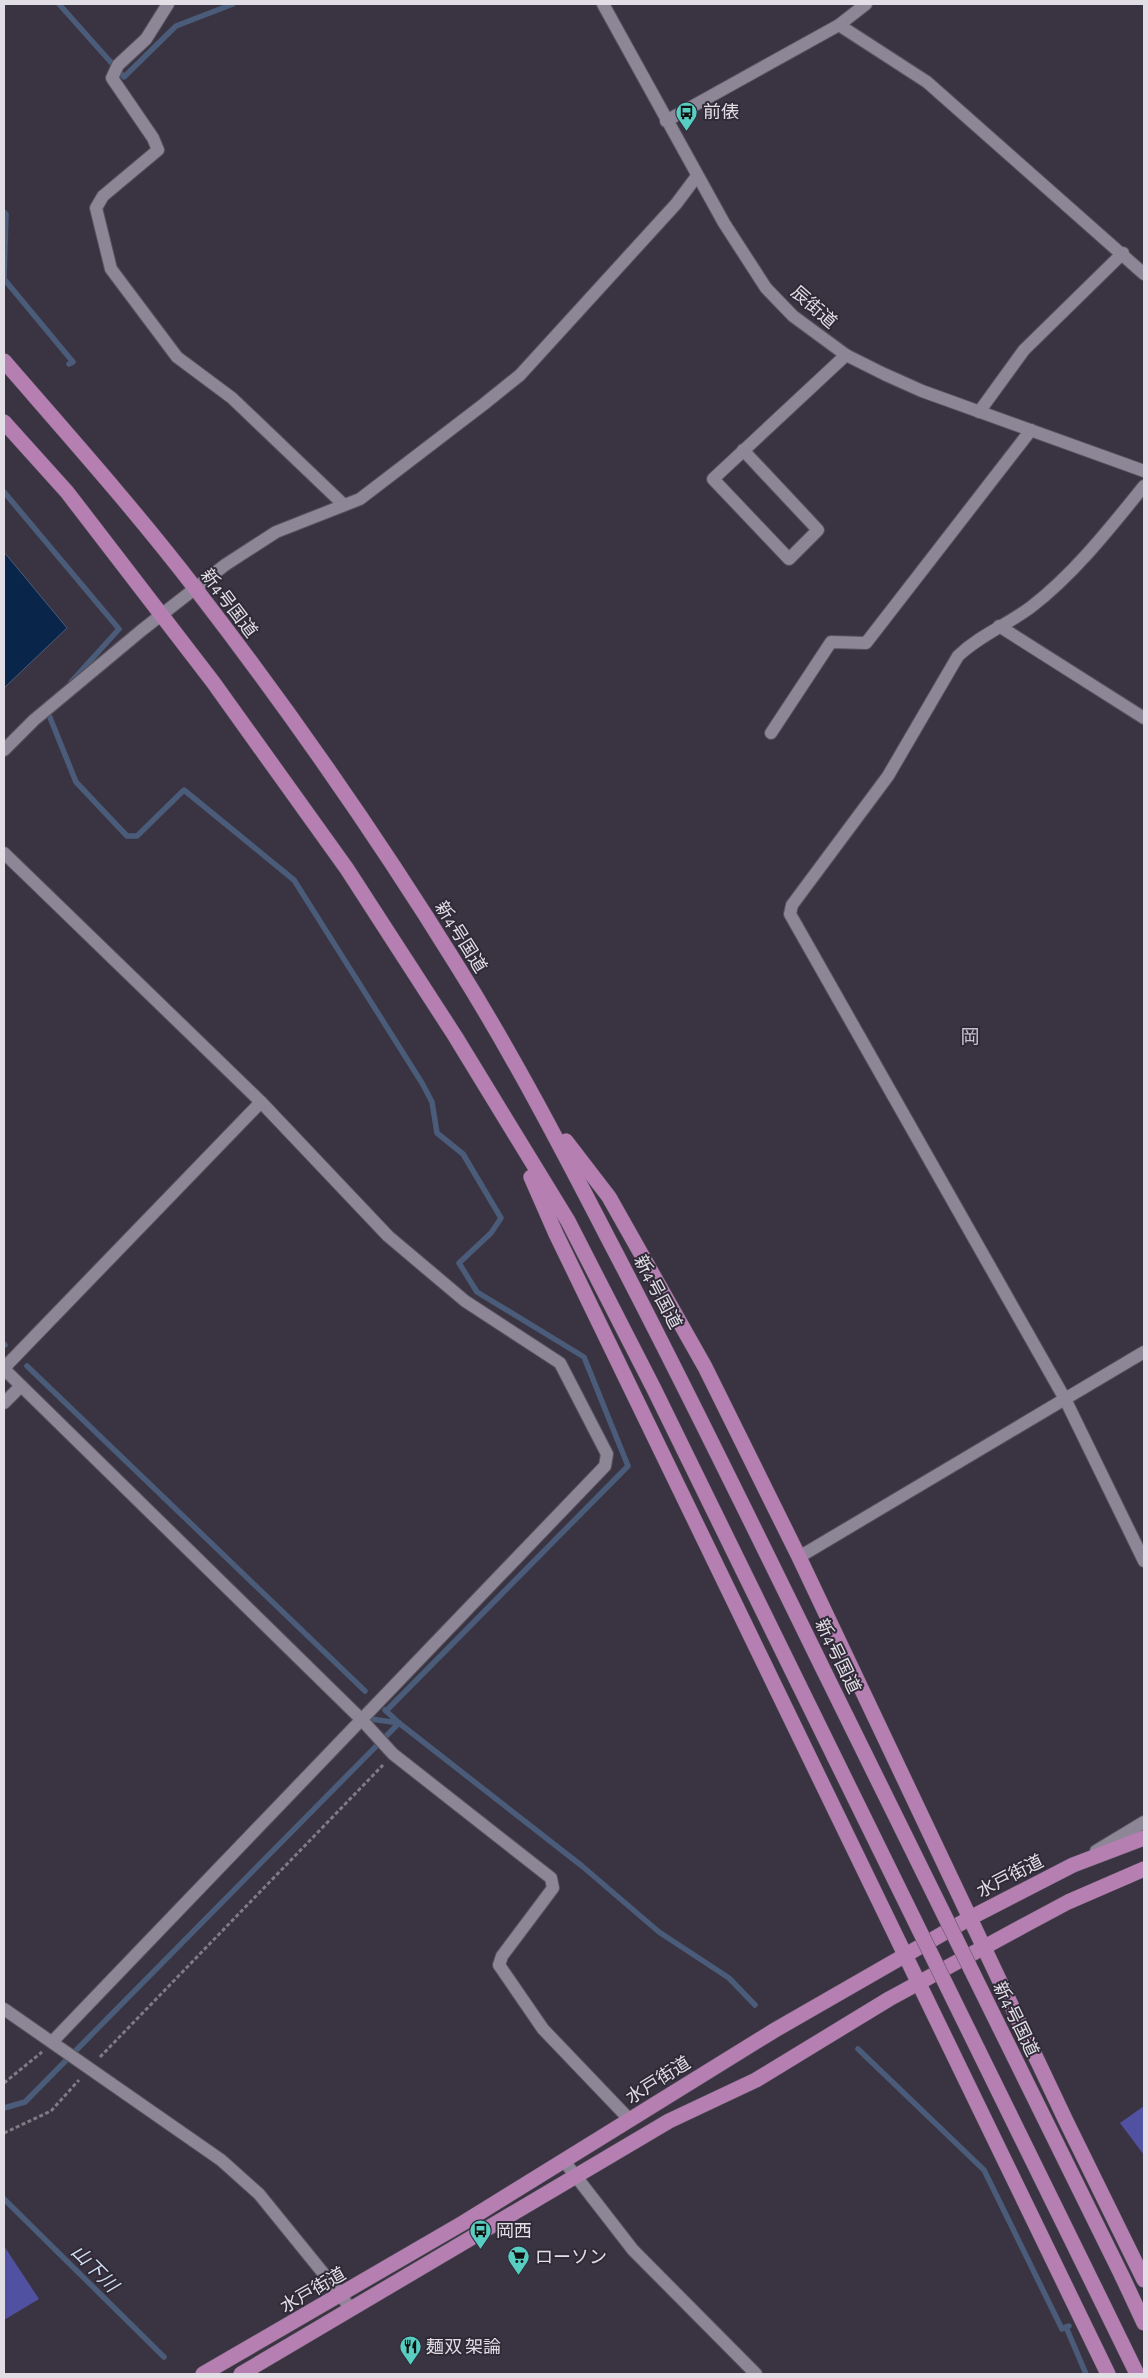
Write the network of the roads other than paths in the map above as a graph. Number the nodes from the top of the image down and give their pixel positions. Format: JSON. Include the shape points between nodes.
{"nodes":[{"id":1,"x":168,"y":4,"type":"edge"},
{"id":2,"x":603,"y":4,"type":"edge"},
{"id":3,"x":866,"y":4,"type":"edge"},
{"id":4,"x":839,"y":25,"type":"junction"},
{"id":5,"x":666,"y":121,"type":"junction"},
{"id":6,"x":696,"y":176,"type":"junction"},
{"id":7,"x":1123,"y":253,"type":"junction"},
{"id":8,"x":1144,"y":274,"type":"edge"},
{"id":9,"x":846,"y":355,"type":"junction"},
{"id":10,"x":4,"y":361,"type":"edge"},
{"id":11,"x":979,"y":412,"type":"junction"},
{"id":12,"x":4,"y":422,"type":"edge"},
{"id":13,"x":1032,"y":430,"type":"junction"},
{"id":14,"x":743,"y":450,"type":"junction"},
{"id":15,"x":1144,"y":471,"type":"edge"},
{"id":16,"x":1144,"y":486,"type":"edge"},
{"id":17,"x":344,"y":506,"type":"junction"},
{"id":18,"x":195,"y":588,"type":"junction"},
{"id":19,"x":162,"y":614,"type":"junction"},
{"id":20,"x":999,"y":626,"type":"junction"},
{"id":21,"x":1144,"y":718,"type":"edge"},
{"id":22,"x":771,"y":733,"type":"dead end"},
{"id":23,"x":4,"y":750,"type":"edge"},
{"id":24,"x":4,"y":853,"type":"edge"},
{"id":25,"x":261,"y":1102,"type":"junction"},
{"id":26,"x":541,"y":1108,"type":"junction"},
{"id":27,"x":509,"y":1127,"type":"junction"},
{"id":28,"x":1144,"y":1352,"type":"edge"},
{"id":29,"x":4,"y":1368,"type":"edge"},
{"id":30,"x":21,"y":1386,"type":"junction"},
{"id":31,"x":1065,"y":1399,"type":"junction"},
{"id":32,"x":4,"y":1403,"type":"edge"},
{"id":33,"x":799,"y":1557,"type":"junction"},
{"id":34,"x":1144,"y":1561,"type":"edge"},
{"id":35,"x":361,"y":1719,"type":"junction"},
{"id":36,"x":1144,"y":1822,"type":"edge"},
{"id":37,"x":1144,"y":1838,"type":"edge"},
{"id":38,"x":1073,"y":1865,"type":"junction"},
{"id":39,"x":1144,"y":1869,"type":"edge"},
{"id":40,"x":970,"y":1918,"type":"junction"},
{"id":41,"x":985,"y":1948,"type":"junction"},
{"id":42,"x":906,"y":1955,"type":"junction"},
{"id":43,"x":919,"y":1982,"type":"junction"},
{"id":44,"x":4,"y":2009,"type":"edge"},
{"id":45,"x":52,"y":2042,"type":"junction"},
{"id":46,"x":630,"y":2120,"type":"junction"},
{"id":47,"x":564,"y":2160,"type":"junction"},
{"id":48,"x":576,"y":2177,"type":"junction"},
{"id":49,"x":1144,"y":2280,"type":"edge"},
{"id":50,"x":342,"y":2295,"type":"junction"},
{"id":51,"x":351,"y":2310,"type":"junction"},
{"id":52,"x":1144,"y":2323,"type":"edge"},
{"id":53,"x":203,"y":2374,"type":"edge"},
{"id":54,"x":241,"y":2374,"type":"edge"},
{"id":55,"x":756,"y":2374,"type":"edge"},
{"id":56,"x":1108,"y":2374,"type":"edge"},
{"id":57,"x":1137,"y":2374,"type":"edge"}],
"edges":[{"from":1,"to":17,"type":"street","via":[[146,39],[118,65],[112,78],[158,150],[103,196],[96,208],[110,269],[177,357],[232,398]]},
{"from":2,"to":5,"type":"street","name":"辰街道"},
{"from":3,"to":4,"type":"street"},
{"from":4,"to":5,"type":"street"},
{"from":4,"to":7,"type":"street","via":[[927,82]]},
{"from":5,"to":6,"type":"street","name":"辰街道"},
{"from":6,"to":9,"type":"street","name":"辰街道","via":[[766,288],[793,316]]},
{"from":6,"to":17,"type":"street","via":[[676,204],[520,375],[360,499]]},
{"from":7,"to":8,"type":"street"},
{"from":7,"to":11,"type":"street","via":[[1024,350]]},
{"from":9,"to":11,"type":"street","name":"辰街道","via":[[922,391]]},
{"from":9,"to":14,"type":"street"},
{"from":10,"to":18,"type":"highway","name":"新4号国道"},
{"from":11,"to":13,"type":"street","name":"辰街道"},
{"from":12,"to":19,"type":"highway","via":[[67,492]]},
{"from":13,"to":15,"type":"street","name":"辰街道"},
{"from":13,"to":22,"type":"street","via":[[866,643],[832,642]]},
{"from":14,"to":14,"type":"street","via":[[713,479],[789,559],[818,530]]},
{"from":16,"to":20,"type":"street","via":[[1068,573],[1030,608]]},
{"from":17,"to":18,"type":"street","via":[[276,532]]},
{"from":18,"to":19,"type":"street"},
{"from":18,"to":26,"type":"highway","name":"新4号国道","via":[[315,750],[384,850],[459,968]]},
{"from":19,"to":23,"type":"street","via":[[34,720]]},
{"from":19,"to":27,"type":"highway","via":[[347,869],[455,1036]]},
{"from":20,"to":21,"type":"street"},
{"from":20,"to":31,"type":"street","via":[[958,656],[888,776],[792,905],[790,914]]},
{"from":24,"to":25,"type":"street"},
{"from":25,"to":29,"type":"street"},
{"from":25,"to":35,"type":"street","via":[[388,1236],[465,1301],[560,1363],[607,1454],[605,1466]]},
{"from":26,"to":33,"type":"highway","via":[[609,1197],[704,1367]]},
{"from":26,"to":52,"type":"highway","name":"新4号国道","bridge":true,"via":[[680,1376]]},
{"from":27,"to":42,"type":"highway","via":[[556,1234]]},
{"from":27,"to":57,"type":"highway","bridge":true,"via":[[572,1230],[654,1389]]},
{"from":28,"to":31,"type":"street"},
{"from":29,"to":30,"type":"street"},
{"from":30,"to":32,"type":"street"},
{"from":30,"to":35,"type":"street"},
{"from":31,"to":33,"type":"street"},
{"from":31,"to":34,"type":"street"},
{"from":33,"to":40,"type":"highway"},
{"from":35,"to":45,"type":"street"},
{"from":35,"to":46,"type":"street","via":[[393,1754],[552,1878],[553,1888],[502,1956],[499,1966],[543,2029]]},
{"from":36,"to":38,"type":"street"},
{"from":37,"to":38,"type":"highway","name":"水戸街道"},
{"from":38,"to":40,"type":"highway","name":"水戸街道"},
{"from":39,"to":41,"type":"highway","name":"水戸街道","via":[[1068,1902]]},
{"from":40,"to":41,"type":"highway"},
{"from":40,"to":42,"type":"highway","name":"水戸街道"},
{"from":41,"to":43,"type":"highway","name":"水戸街道"},
{"from":41,"to":49,"type":"highway"},
{"from":42,"to":43,"type":"highway"},
{"from":42,"to":46,"type":"highway","name":"水戸街道","via":[[775,2030]]},
{"from":43,"to":48,"type":"highway","name":"水戸街道","via":[[756,2080],[669,2121]]},
{"from":43,"to":56,"type":"highway"},
{"from":44,"to":45,"type":"street"},
{"from":45,"to":50,"type":"street","via":[[221,2160],[259,2194]]},
{"from":46,"to":47,"type":"highway","name":"水戸街道"},
{"from":47,"to":48,"type":"street"},
{"from":47,"to":50,"type":"highway","name":"水戸街道"},
{"from":48,"to":51,"type":"highway","name":"水戸街道"},
{"from":48,"to":55,"type":"street","via":[[633,2250]]},
{"from":50,"to":51,"type":"street"},
{"from":50,"to":53,"type":"highway","name":"水戸街道"},
{"from":51,"to":54,"type":"highway","name":"水戸街道"}]}
